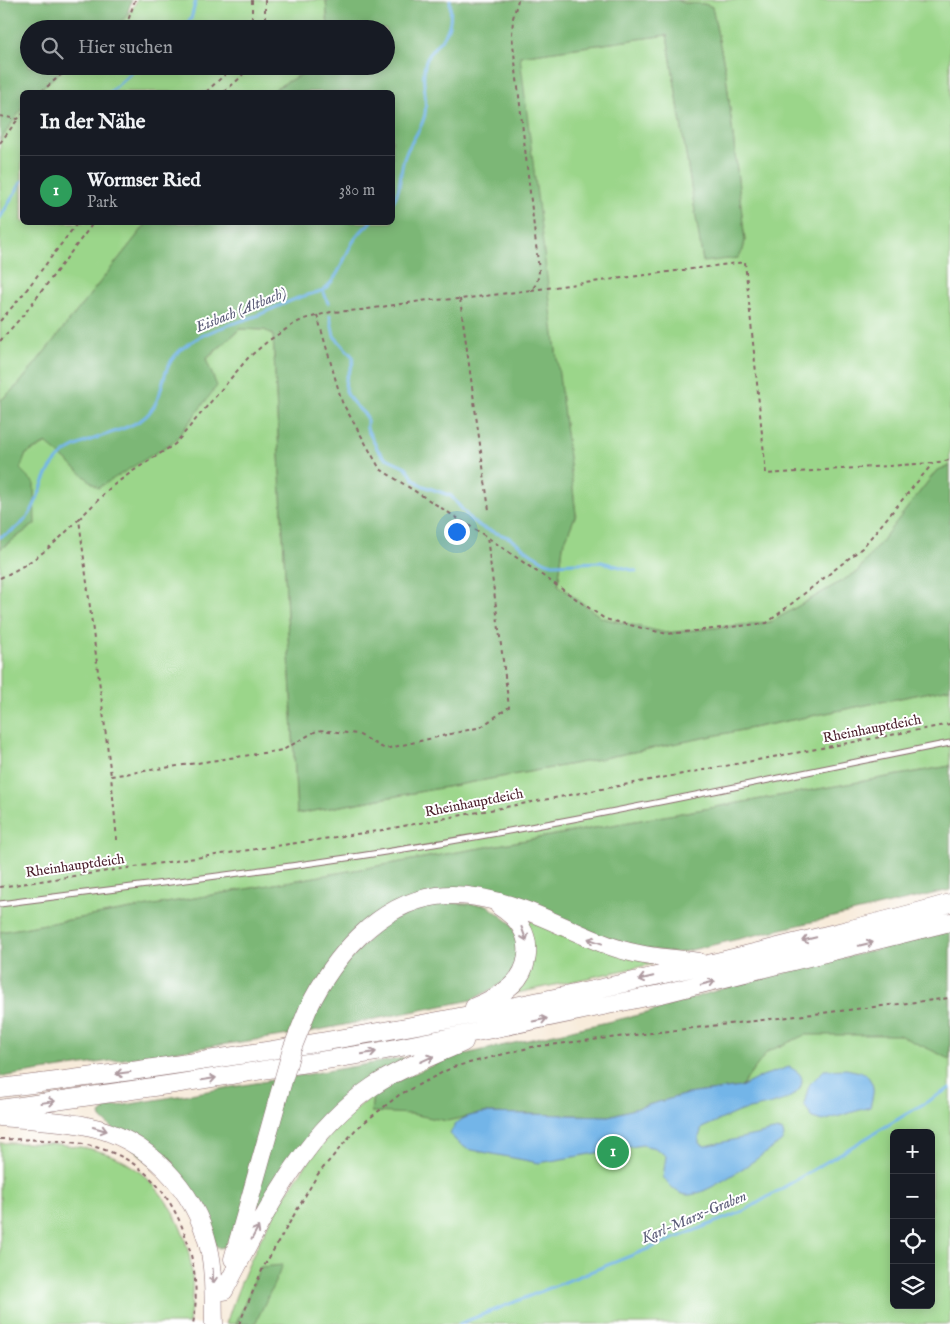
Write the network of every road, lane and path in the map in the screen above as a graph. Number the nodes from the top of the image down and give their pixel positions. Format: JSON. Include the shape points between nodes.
{"nodes":[{"id":1,"x":136,"y":0,"type":"edge"},
{"id":2,"x":252,"y":0,"type":"edge"},
{"id":3,"x":265,"y":0,"type":"edge"},
{"id":4,"x":518,"y":0,"type":"edge"},
{"id":5,"x":127,"y":20,"type":"edge"},
{"id":6,"x":252,"y":20,"type":"edge"},
{"id":7,"x":265,"y":20,"type":"edge"},
{"id":8,"x":61,"y":75,"type":"edge"},
{"id":9,"x":224,"y":75,"type":"edge"},
{"id":10,"x":242,"y":75,"type":"edge"},
{"id":11,"x":43,"y":90,"type":"edge"},
{"id":12,"x":208,"y":90,"type":"edge"},
{"id":13,"x":226,"y":90,"type":"edge"},
{"id":14,"x":0,"y":116,"type":"edge"},
{"id":15,"x":20,"y":116,"type":"edge"},
{"id":16,"x":18,"y":119,"type":"junction"},
{"id":17,"x":0,"y":143,"type":"edge"},
{"id":18,"x":76,"y":225,"type":"edge"},
{"id":19,"x":92,"y":225,"type":"edge"},
{"id":20,"x":531,"y":290,"type":"junction"},
{"id":21,"x":460,"y":299,"type":"junction"},
{"id":22,"x":317,"y":315,"type":"junction"},
{"id":23,"x":0,"y":321,"type":"edge"},
{"id":24,"x":0,"y":341,"type":"edge"},
{"id":25,"x":950,"y":460,"type":"edge"},
{"id":26,"x":933,"y":463,"type":"junction"},
{"id":27,"x":489,"y":510,"type":"dead end"},
{"id":28,"x":79,"y":519,"type":"junction"},
{"id":29,"x":487,"y":536,"type":"junction"},
{"id":30,"x":0,"y":578,"type":"edge"},
{"id":31,"x":950,"y":724,"type":"edge"},
{"id":32,"x":950,"y":743,"type":"edge"},
{"id":33,"x":111,"y":776,"type":"junction"},
{"id":34,"x":117,"y":840,"type":"dead end"},
{"id":35,"x":0,"y":887,"type":"edge"},
{"id":36,"x":490,"y":900,"type":"junction"},
{"id":37,"x":950,"y":903,"type":"edge"},
{"id":38,"x":0,"y":904,"type":"edge"},
{"id":39,"x":950,"y":922,"type":"edge"},
{"id":40,"x":711,"y":964,"type":"junction"},
{"id":41,"x":950,"y":998,"type":"edge"},
{"id":42,"x":444,"y":1020,"type":"junction"},
{"id":43,"x":492,"y":1029,"type":"junction"},
{"id":44,"x":0,"y":1088,"type":"edge"},
{"id":45,"x":0,"y":1109,"type":"edge"},
{"id":46,"x":0,"y":1117,"type":"edge"},
{"id":47,"x":0,"y":1139,"type":"edge"},
{"id":48,"x":224,"y":1291,"type":"junction"},
{"id":49,"x":193,"y":1324,"type":"edge"},
{"id":50,"x":214,"y":1324,"type":"edge"},
{"id":51,"x":239,"y":1324,"type":"edge"}],
"edges":[{"from":1,"to":5,"type":"path"},
{"from":2,"to":6,"type":"path"},
{"from":3,"to":7,"type":"path"},
{"from":4,"to":20,"type":"path","via":[[512,35],[539,271],[538,282]]},
{"from":8,"to":11,"type":"path"},
{"from":9,"to":12,"type":"path"},
{"from":10,"to":13,"type":"path"},
{"from":14,"to":16,"type":"path"},
{"from":15,"to":16,"type":"path"},
{"from":16,"to":17,"type":"path"},
{"from":18,"to":23,"type":"path"},
{"from":19,"to":24,"type":"path"},
{"from":20,"to":21,"type":"path"},
{"from":20,"to":26,"type":"path","via":[[746,262],[766,474]]},
{"from":21,"to":22,"type":"path","via":[[428,300]]},
{"from":21,"to":27,"type":"path"},
{"from":22,"to":28,"type":"path","via":[[294,324],[259,348],[175,444],[111,487]]},
{"from":22,"to":29,"type":"path","via":[[342,402],[380,469]]},
{"from":25,"to":26,"type":"path"},
{"from":26,"to":29,"type":"path","via":[[862,548],[767,623],[667,634],[604,619]]},
{"from":28,"to":30,"type":"path","via":[[41,556]]},
{"from":28,"to":33,"type":"path"},
{"from":29,"to":33,"type":"path","via":[[509,707],[481,727],[385,750],[358,734],[318,730],[283,750]]},
{"from":31,"to":35,"type":"path","name":"Rheinhauptdeich","via":[[377,831]]},
{"from":32,"to":38,"type":"lane","via":[[703,794],[379,853]]},
{"from":33,"to":34,"type":"path"},
{"from":40,"to":36,"type":"highway","one_way":true,"via":[[624,951],[520,908]]},
{"from":36,"to":42,"type":"highway","one_way":true,"via":[[512,915],[521,927],[527,943],[525,964],[518,978],[505,991]]},
{"from":36,"to":48,"type":"highway","bridge":true,"via":[[461,895],[415,901],[368,928],[327,976],[308,1009],[292,1049]]},
{"from":37,"to":40,"type":"highway","one_way":true},
{"from":43,"to":39,"type":"highway","one_way":true,"via":[[661,994]]},
{"from":40,"to":42,"type":"highway","one_way":true},
{"from":41,"to":51,"type":"path","via":[[532,1047],[453,1067],[398,1095],[356,1130],[318,1174],[263,1268]]},
{"from":42,"to":44,"type":"highway","one_way":true,"via":[[172,1067]]},
{"from":45,"to":43,"type":"highway","one_way":true,"via":[[376,1052]]},
{"from":48,"to":43,"type":"highway","one_way":true,"via":[[285,1181],[342,1112],[370,1088],[395,1073]]},
{"from":46,"to":50,"type":"highway","one_way":true,"via":[[88,1126],[114,1133],[156,1160],[190,1200],[205,1232],[212,1266]]},
{"from":47,"to":49,"type":"path","via":[[71,1142],[102,1149],[122,1157],[155,1182],[170,1202],[186,1235],[195,1276]]},
{"from":48,"to":50,"type":"highway"}]}
